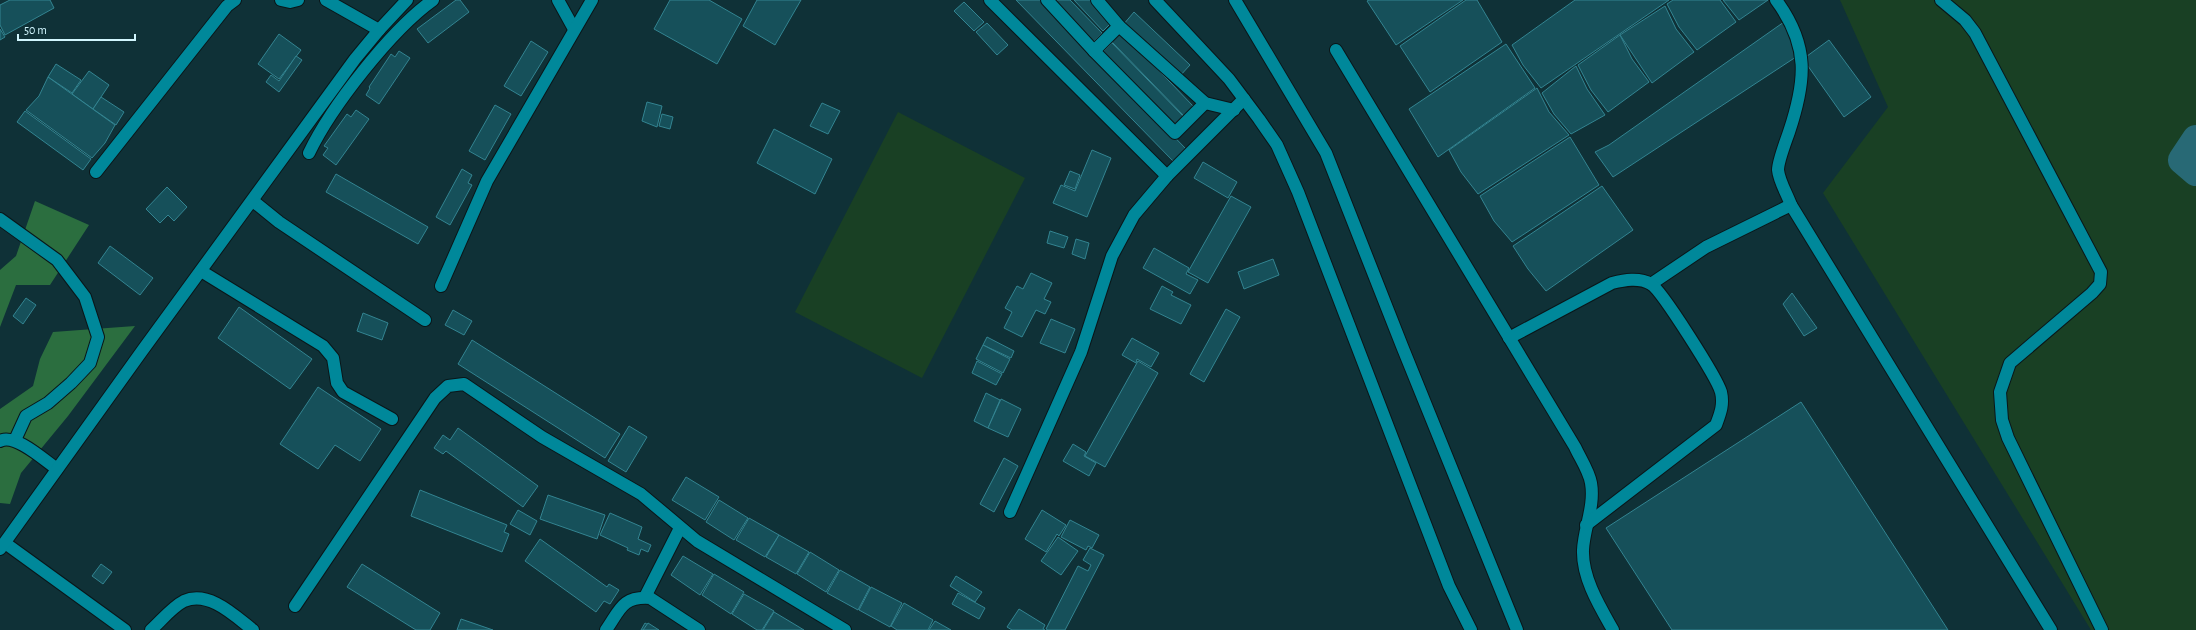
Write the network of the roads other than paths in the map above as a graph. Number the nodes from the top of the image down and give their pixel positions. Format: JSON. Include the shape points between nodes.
{"nodes":[{"id":1,"x":235,"y":0,"type":"edge"},
{"id":2,"x":281,"y":0,"type":"edge"},
{"id":3,"x":298,"y":0,"type":"edge"},
{"id":4,"x":326,"y":0,"type":"edge"},
{"id":5,"x":407,"y":0,"type":"edge"},
{"id":6,"x":433,"y":0,"type":"edge"},
{"id":7,"x":558,"y":0,"type":"edge"},
{"id":8,"x":592,"y":0,"type":"edge"},
{"id":9,"x":990,"y":0,"type":"edge"},
{"id":10,"x":1047,"y":0,"type":"edge"},
{"id":11,"x":1097,"y":0,"type":"edge"},
{"id":12,"x":1155,"y":0,"type":"edge"},
{"id":13,"x":1235,"y":0,"type":"edge"},
{"id":14,"x":1776,"y":0,"type":"edge"},
{"id":15,"x":1941,"y":0,"type":"edge"},
{"id":16,"x":1119,"y":26,"type":"junction"},
{"id":17,"x":574,"y":29,"type":"junction"},
{"id":18,"x":379,"y":30,"type":"junction"},
{"id":19,"x":1336,"y":50,"type":"dead end"},
{"id":20,"x":1094,"y":51,"type":"junction"},
{"id":21,"x":1244,"y":100,"type":"junction"},
{"id":22,"x":1205,"y":104,"type":"junction"},
{"id":23,"x":1234,"y":110,"type":"junction"},
{"id":24,"x":309,"y":154,"type":"dead end"},
{"id":25,"x":96,"y":172,"type":"dead end"},
{"id":26,"x":1167,"y":176,"type":"junction"},
{"id":27,"x":253,"y":201,"type":"junction"},
{"id":28,"x":1791,"y":205,"type":"junction"},
{"id":29,"x":0,"y":219,"type":"edge"},
{"id":30,"x":201,"y":271,"type":"junction"},
{"id":31,"x":1651,"y":284,"type":"junction"},
{"id":32,"x":441,"y":286,"type":"dead end"},
{"id":33,"x":425,"y":320,"type":"dead end"},
{"id":34,"x":1509,"y":338,"type":"junction"},
{"id":35,"x":392,"y":419,"type":"dead end"},
{"id":36,"x":15,"y":440,"type":"junction"},
{"id":37,"x":0,"y":441,"type":"edge"},
{"id":38,"x":57,"y":469,"type":"junction"},
{"id":39,"x":1010,"y":512,"type":"dead end"},
{"id":40,"x":1586,"y":526,"type":"junction"},
{"id":41,"x":680,"y":528,"type":"junction"},
{"id":42,"x":2,"y":546,"type":"edge"},
{"id":43,"x":645,"y":597,"type":"junction"},
{"id":44,"x":295,"y":606,"type":"dead end"},
{"id":45,"x":125,"y":630,"type":"edge"},
{"id":46,"x":151,"y":630,"type":"edge"},
{"id":47,"x":253,"y":630,"type":"edge"},
{"id":48,"x":606,"y":630,"type":"edge"},
{"id":49,"x":699,"y":630,"type":"edge"},
{"id":50,"x":845,"y":630,"type":"edge"},
{"id":51,"x":1471,"y":630,"type":"edge"},
{"id":52,"x":1517,"y":630,"type":"edge"},
{"id":53,"x":1613,"y":630,"type":"edge"},
{"id":54,"x":2051,"y":630,"type":"edge"},
{"id":55,"x":2102,"y":630,"type":"edge"}],
"edges":[{"from":1,"to":25,"type":"street","via":[[227,6]]},
{"from":2,"to":3,"type":"street"},
{"from":4,"to":18,"type":"street"},
{"from":5,"to":18,"type":"street"},
{"from":6,"to":24,"type":"street","via":[[395,35],[362,74],[318,135]]},
{"from":7,"to":17,"type":"street"},
{"from":8,"to":17,"type":"street"},
{"from":9,"to":26,"type":"street"},
{"from":10,"to":20,"type":"street"},
{"from":11,"to":16,"type":"street"},
{"from":12,"to":21,"type":"street","via":[[1229,79]]},
{"from":13,"to":52,"type":"street","via":[[1326,153]]},
{"from":14,"to":28,"type":"street","via":[[1786,13],[1799,45],[1803,70],[1797,109],[1778,170]]},
{"from":15,"to":55,"type":"street","via":[[1965,20],[1975,33],[2101,272],[2100,284],[2092,292],[2010,363],[2000,392],[2002,420],[2008,438]]},
{"from":16,"to":20,"type":"street"},
{"from":16,"to":22,"type":"street"},
{"from":17,"to":32,"type":"street","via":[[486,181]]},
{"from":18,"to":27,"type":"street"},
{"from":19,"to":34,"type":"street"},
{"from":20,"to":22,"type":"street","via":[[1175,133]]},
{"from":21,"to":23,"type":"street"},
{"from":21,"to":51,"type":"street","via":[[1277,145],[1298,192],[1449,586]]},
{"from":22,"to":23,"type":"street"},
{"from":23,"to":26,"type":"street"},
{"from":26,"to":39,"type":"street","via":[[1134,215],[1112,256],[1081,352]]},
{"from":27,"to":30,"type":"street"},
{"from":27,"to":33,"type":"street","via":[[279,222]]},
{"from":28,"to":31,"type":"street","via":[[1706,247]]},
{"from":28,"to":54,"type":"street"},
{"from":29,"to":36,"type":"street","via":[[57,260],[85,297],[98,337],[90,363],[71,383],[26,416]]},
{"from":30,"to":35,"type":"street","via":[[323,346],[333,358],[337,383],[343,392]]},
{"from":30,"to":38,"type":"street"},
{"from":31,"to":34,"type":"street","via":[[1627,279],[1612,283]]},
{"from":31,"to":40,"type":"street","via":[[1672,308],[1721,392],[1722,409],[1716,425]]},
{"from":34,"to":40,"type":"street","via":[[1575,447],[1591,482],[1592,502]]},
{"from":36,"to":37,"type":"street"},
{"from":36,"to":38,"type":"street"},
{"from":38,"to":42,"type":"street"},
{"from":40,"to":53,"type":"street","via":[[1583,551],[1585,567],[1594,594]]},
{"from":41,"to":43,"type":"street"},
{"from":41,"to":44,"type":"street","via":[[663,510],[641,494],[542,437],[464,384],[448,386],[435,398]]},
{"from":41,"to":50,"type":"street","via":[[697,541]]},
{"from":42,"to":45,"type":"street"},
{"from":43,"to":48,"type":"street","via":[[625,602]]},
{"from":43,"to":49,"type":"street"},
{"from":46,"to":47,"type":"street","via":[[184,601],[199,599],[222,606]]}]}
